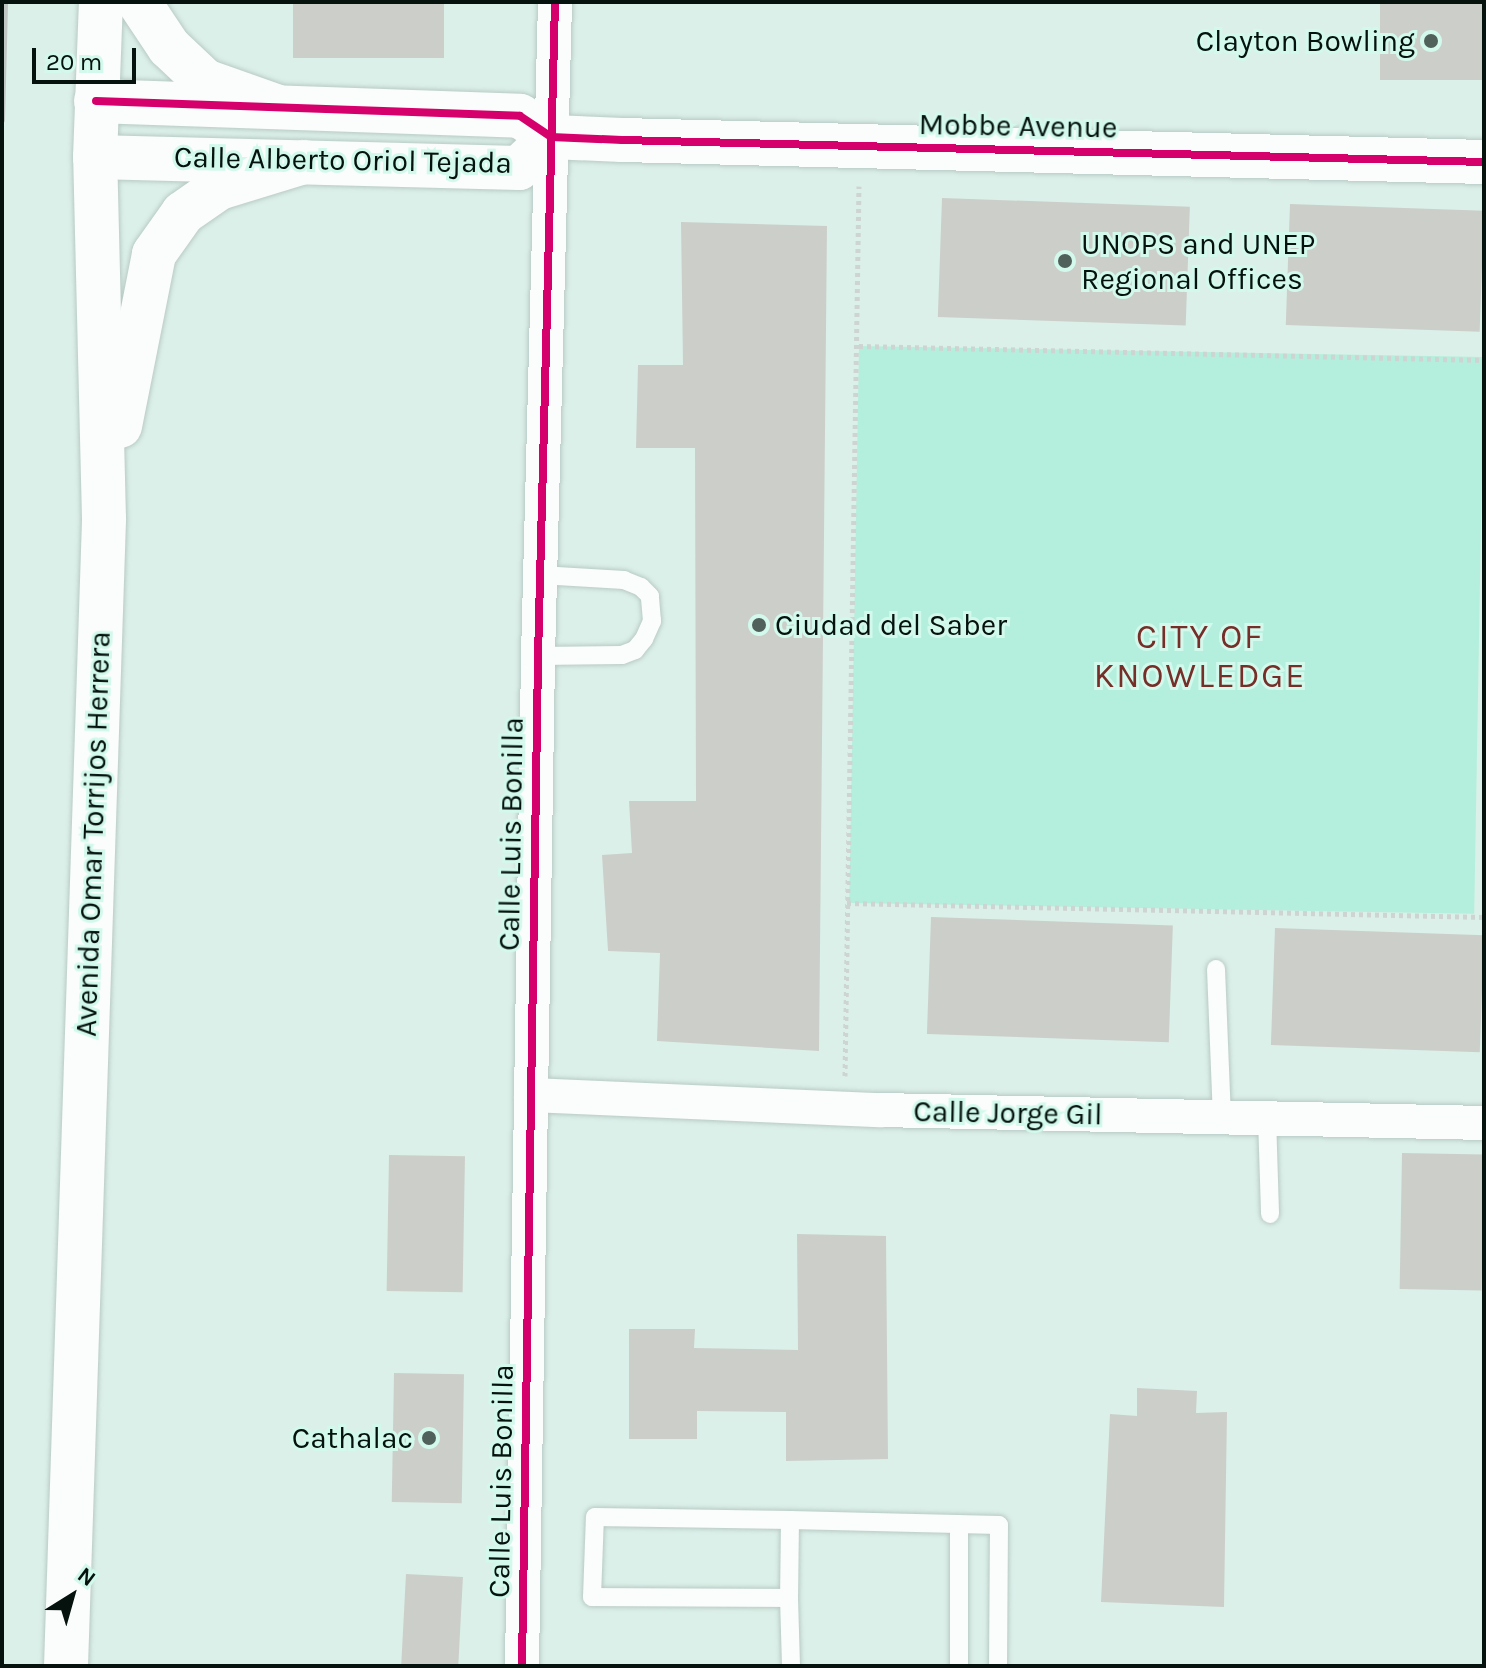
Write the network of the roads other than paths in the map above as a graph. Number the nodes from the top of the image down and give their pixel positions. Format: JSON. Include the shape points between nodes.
{"nodes":[{"id":1,"x":101,"y":2,"type":"edge"},
{"id":2,"x":139,"y":2,"type":"edge"},
{"id":3,"x":555,"y":2,"type":"edge"},
{"id":4,"x":96,"y":101,"type":"junction"},
{"id":5,"x":276,"y":106,"type":"junction"},
{"id":6,"x":551,"y":137,"type":"junction"},
{"id":7,"x":95,"y":157,"type":"junction"},
{"id":8,"x":304,"y":162,"type":"junction"},
{"id":9,"x":1484,"y":162,"type":"edge"},
{"id":10,"x":104,"y":519,"type":"junction"},
{"id":11,"x":540,"y":575,"type":"junction"},
{"id":12,"x":538,"y":656,"type":"junction"},
{"id":13,"x":1216,"y":969,"type":"dead end"},
{"id":14,"x":531,"y":1095,"type":"junction"},
{"id":15,"x":1222,"y":1116,"type":"junction"},
{"id":16,"x":1267,"y":1117,"type":"junction"},
{"id":17,"x":1484,"y":1123,"type":"edge"},
{"id":18,"x":1270,"y":1214,"type":"dead end"},
{"id":19,"x":790,"y":1520,"type":"junction"},
{"id":20,"x":959,"y":1524,"type":"junction"},
{"id":21,"x":789,"y":1598,"type":"junction"},
{"id":22,"x":66,"y":1666,"type":"edge"},
{"id":23,"x":522,"y":1666,"type":"edge"},
{"id":24,"x":791,"y":1666,"type":"edge"},
{"id":25,"x":959,"y":1666,"type":"edge"},
{"id":26,"x":998,"y":1666,"type":"edge"}],
"edges":[{"from":1,"to":4,"type":"main road","name":"Avenida Omar Torrijos Herrera"},
{"from":2,"to":5,"type":"main road","via":[[169,47],[205,81]]},
{"from":3,"to":6,"type":"street","name":"Calle Luis Bonilla"},
{"from":4,"to":5,"type":"main road","name":"Calle Alberto Oriol Tejada"},
{"from":4,"to":7,"type":"main road","name":"Avenida Omar Torrijos Herrera"},
{"from":5,"to":6,"type":"main road","name":"Calle Alberto Oriol Tejada","via":[[520,116]]},
{"from":6,"to":8,"type":"main road","name":"Calle Alberto Oriol Tejada","via":[[519,168]]},
{"from":6,"to":9,"type":"main road","name":"Mobbe Avenue"},
{"from":6,"to":11,"type":"street","name":"Calle Luis Bonilla"},
{"from":7,"to":8,"type":"main road","name":"Calle Alberto Oriol Tejada"},
{"from":7,"to":10,"type":"main road","name":"Avenida Omar Torrijos Herrera"},
{"from":8,"to":10,"type":"main road","via":[[219,188],[183,213],[154,254]]},
{"from":10,"to":22,"type":"main road","name":"Avenida Omar Torrijos Herrera"},
{"from":11,"to":12,"type":"street","name":"Calle Luis Bonilla"},
{"from":11,"to":12,"type":"lane","via":[[624,580],[650,596],[652,621],[635,650],[622,655]]},
{"from":12,"to":14,"type":"street","name":"Calle Luis Bonilla"},
{"from":13,"to":15,"type":"lane"},
{"from":14,"to":15,"type":"street","name":"Calle Jorge Gil","via":[[844,1109]]},
{"from":14,"to":23,"type":"street","name":"Calle Luis Bonilla"},
{"from":15,"to":16,"type":"street","name":"Calle Jorge Gil"},
{"from":16,"to":17,"type":"street","name":"Calle Jorge Gil"},
{"from":16,"to":18,"type":"lane"},
{"from":19,"to":20,"type":"lane"},
{"from":19,"to":21,"type":"lane"},
{"from":19,"to":21,"type":"lane","via":[[595,1517],[592,1597]]},
{"from":20,"to":25,"type":"lane"},
{"from":20,"to":26,"type":"lane","via":[[999,1525]]},
{"from":21,"to":24,"type":"lane"}]}
